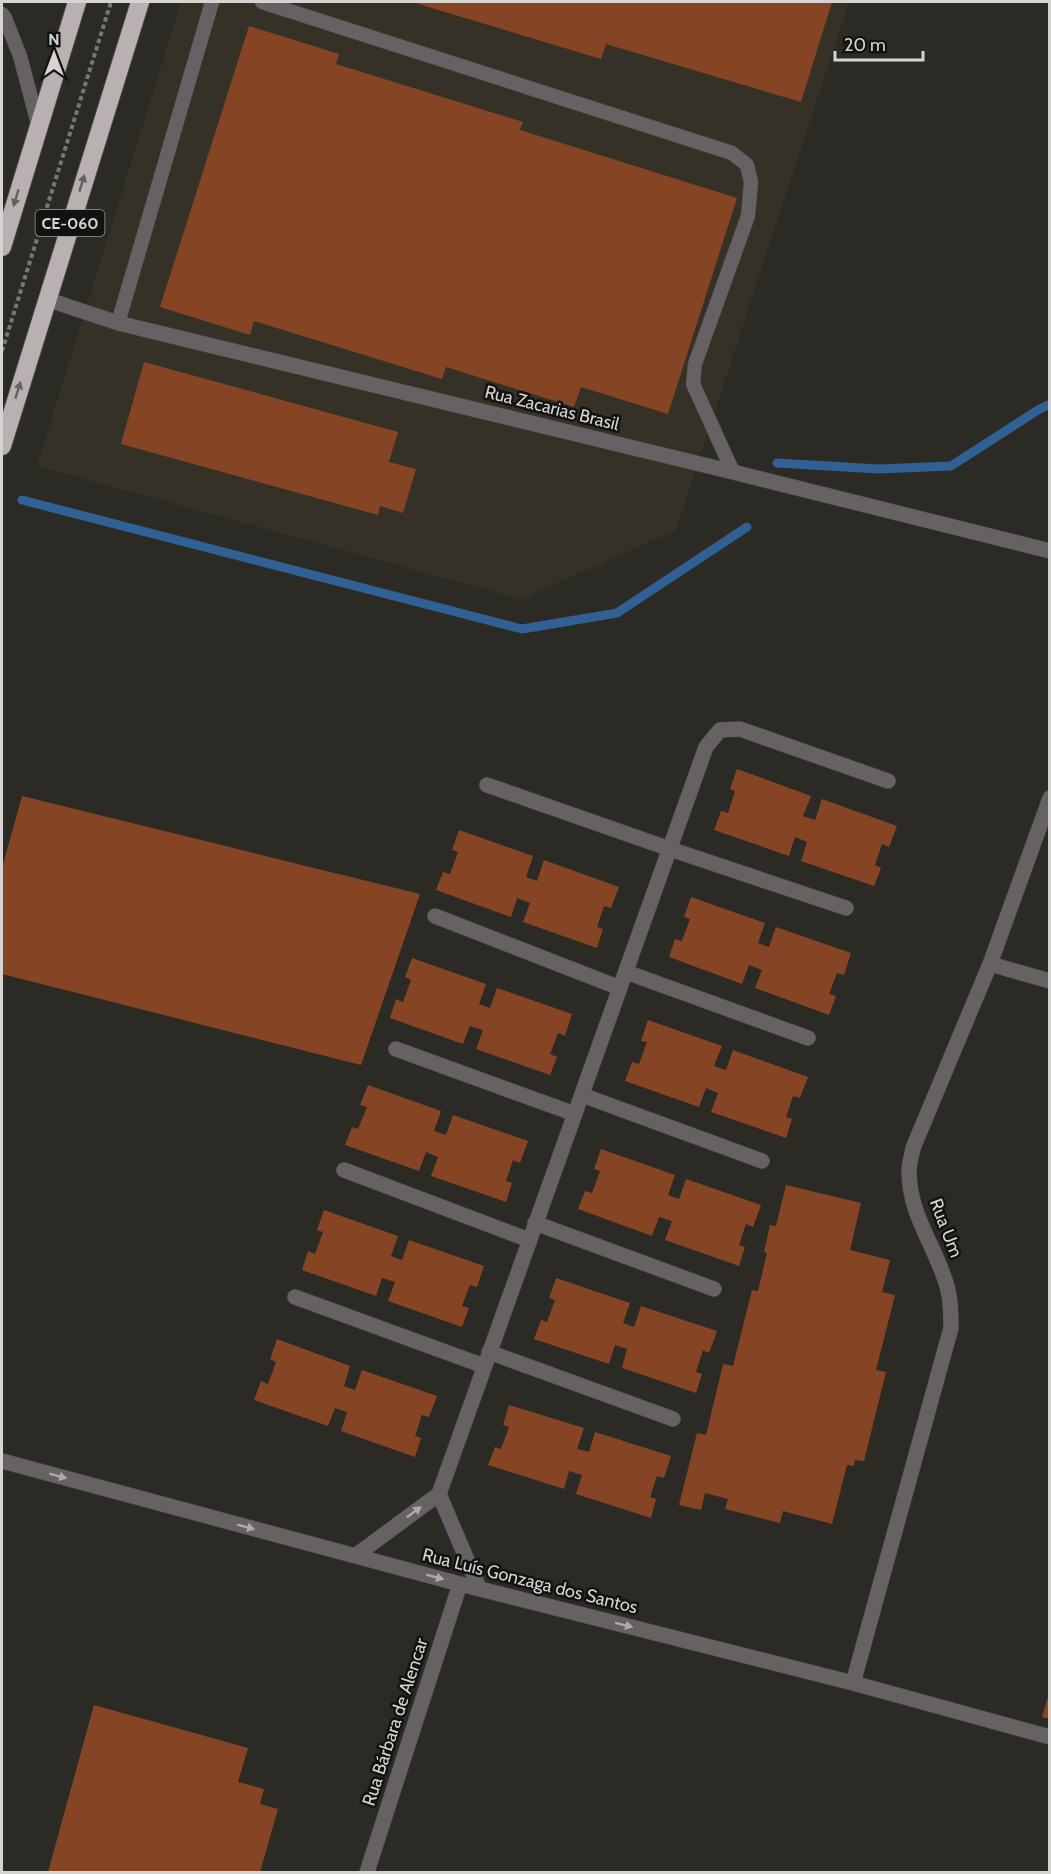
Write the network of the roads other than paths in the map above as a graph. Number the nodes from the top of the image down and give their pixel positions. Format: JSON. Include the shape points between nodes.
{"nodes":[{"id":1,"x":77,"y":2,"type":"edge"},
{"id":2,"x":140,"y":2,"type":"edge"},
{"id":3,"x":212,"y":2,"type":"edge"},
{"id":4,"x":262,"y":2,"type":"edge"},
{"id":5,"x":2,"y":14,"type":"edge"},
{"id":6,"x":38,"y":124,"type":"junction"},
{"id":7,"x":2,"y":247,"type":"edge"},
{"id":8,"x":46,"y":299,"type":"junction"},
{"id":9,"x":118,"y":323,"type":"junction"},
{"id":10,"x":2,"y":446,"type":"edge"},
{"id":11,"x":733,"y":472,"type":"junction"},
{"id":12,"x":1050,"y":551,"type":"edge"},
{"id":13,"x":888,"y":781,"type":"dead end"},
{"id":14,"x":487,"y":785,"type":"dead end"},
{"id":15,"x":1050,"y":798,"type":"edge"},
{"id":16,"x":670,"y":849,"type":"junction"},
{"id":17,"x":846,"y":908,"type":"dead end"},
{"id":18,"x":435,"y":916,"type":"dead end"},
{"id":19,"x":990,"y":964,"type":"junction"},
{"id":20,"x":626,"y":972,"type":"junction"},
{"id":21,"x":1050,"y":981,"type":"edge"},
{"id":22,"x":620,"y":988,"type":"junction"},
{"id":23,"x":808,"y":1038,"type":"dead end"},
{"id":24,"x":396,"y":1049,"type":"dead end"},
{"id":25,"x":582,"y":1095,"type":"junction"},
{"id":26,"x":575,"y":1114,"type":"junction"},
{"id":27,"x":762,"y":1161,"type":"dead end"},
{"id":28,"x":344,"y":1170,"type":"dead end"},
{"id":29,"x":535,"y":1223,"type":"junction"},
{"id":30,"x":529,"y":1239,"type":"junction"},
{"id":31,"x":714,"y":1289,"type":"dead end"},
{"id":32,"x":296,"y":1297,"type":"dead end"},
{"id":33,"x":487,"y":1359,"type":"junction"},
{"id":34,"x":673,"y":1419,"type":"dead end"},
{"id":35,"x":2,"y":1461,"type":"edge"},
{"id":36,"x":439,"y":1494,"type":"junction"},
{"id":37,"x":355,"y":1556,"type":"junction"},
{"id":38,"x":460,"y":1584,"type":"junction"},
{"id":39,"x":479,"y":1588,"type":"junction"},
{"id":40,"x":853,"y":1683,"type":"junction"},
{"id":41,"x":1050,"y":1737,"type":"edge"},
{"id":42,"x":367,"y":1872,"type":"edge"}],
"edges":[{"from":1,"to":6,"type":"highway","number":"CE-060"},
{"from":8,"to":2,"type":"highway","number":"CE-060","one_way":true},
{"from":3,"to":9,"type":"lane"},
{"from":4,"to":11,"type":"lane","via":[[721,149],[747,165],[751,182],[748,216],[695,364],[693,384]]},
{"from":5,"to":6,"type":"lane","via":[[20,56]]},
{"from":6,"to":7,"type":"highway","number":"CE-060","one_way":true},
{"from":8,"to":9,"type":"street","name":"Rua Zacarias Brasil"},
{"from":10,"to":8,"type":"highway","number":"CE-060","one_way":true},
{"from":9,"to":11,"type":"street","name":"Rua Zacarias Brasil"},
{"from":11,"to":12,"type":"street","name":"Rua Zacarias Brasil"},
{"from":13,"to":16,"type":"street","via":[[740,729],[720,730],[706,747]]},
{"from":14,"to":16,"type":"street"},
{"from":15,"to":19,"type":"street","name":"Rua Um"},
{"from":16,"to":17,"type":"street"},
{"from":16,"to":20,"type":"street"},
{"from":18,"to":22,"type":"street"},
{"from":19,"to":21,"type":"street"},
{"from":19,"to":40,"type":"street","name":"Rua Um","via":[[913,1148],[909,1169],[915,1206],[948,1289],[951,1328]]},
{"from":20,"to":22,"type":"street"},
{"from":20,"to":23,"type":"street"},
{"from":22,"to":25,"type":"street"},
{"from":24,"to":26,"type":"street"},
{"from":25,"to":26,"type":"street"},
{"from":25,"to":27,"type":"street"},
{"from":26,"to":29,"type":"street"},
{"from":28,"to":30,"type":"street"},
{"from":29,"to":30,"type":"street"},
{"from":29,"to":31,"type":"street"},
{"from":30,"to":33,"type":"street"},
{"from":32,"to":33,"type":"street"},
{"from":33,"to":34,"type":"street"},
{"from":33,"to":36,"type":"street"},
{"from":35,"to":37,"type":"street","name":"Rua Luís Gonzaga dos Santos","one_way":true},
{"from":37,"to":36,"type":"street","one_way":true},
{"from":36,"to":39,"type":"street"},
{"from":37,"to":38,"type":"street","name":"Rua Luís Gonzaga dos Santos","one_way":true},
{"from":38,"to":39,"type":"street","name":"Rua Luís Gonzaga dos Santos"},
{"from":38,"to":42,"type":"street","name":"Rua Bárbara de Alencar"},
{"from":39,"to":40,"type":"street","name":"Rua Luís Gonzaga dos Santos","one_way":true},
{"from":40,"to":41,"type":"street","name":"Rua Luís Gonzaga dos Santos"}]}
